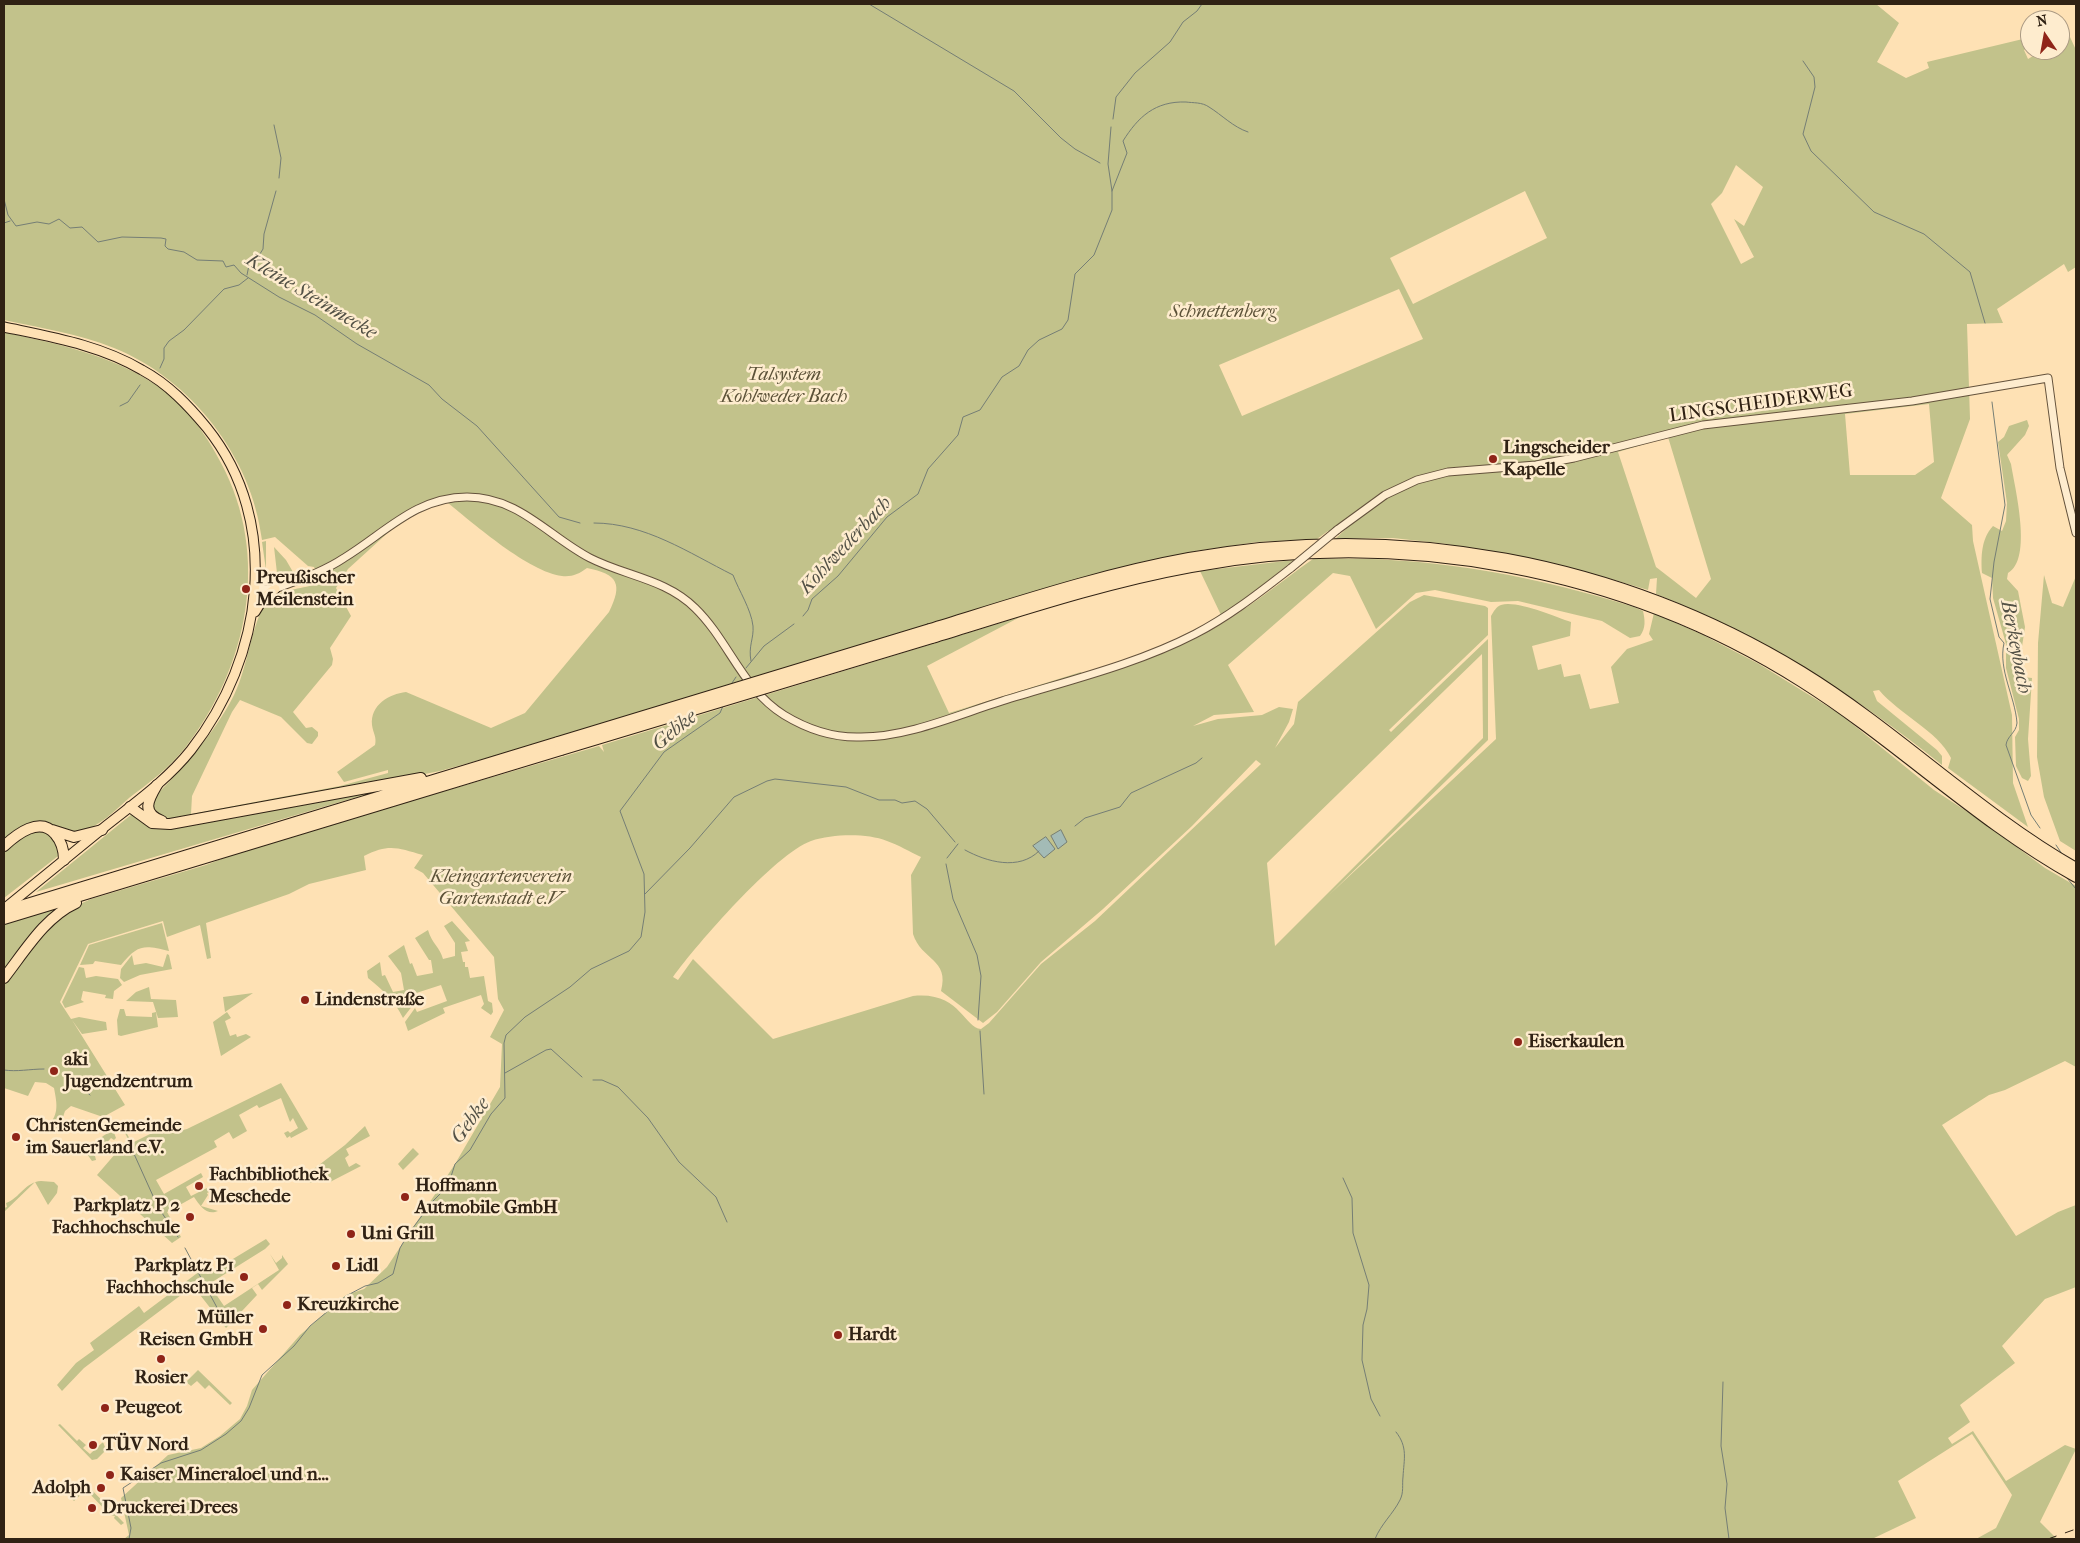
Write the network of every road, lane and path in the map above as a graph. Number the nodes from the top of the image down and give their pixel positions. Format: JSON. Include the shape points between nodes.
{"nodes":[{"id":1,"x":4,"y":327,"type":"edge"},
{"id":2,"x":2076,"y":533,"type":"edge"},
{"id":3,"x":293,"y":581,"type":"junction"},
{"id":4,"x":256,"y":586,"type":"junction"},
{"id":5,"x":275,"y":589,"type":"junction"},
{"id":6,"x":252,"y":619,"type":"junction"},
{"id":7,"x":931,"y":633,"type":"junction"},
{"id":8,"x":560,"y":746,"type":"junction"},
{"id":9,"x":454,"y":774,"type":"junction"},
{"id":10,"x":156,"y":785,"type":"junction"},
{"id":11,"x":130,"y":807,"type":"junction"},
{"id":12,"x":188,"y":822,"type":"junction"},
{"id":13,"x":48,"y":828,"type":"junction"},
{"id":14,"x":102,"y":830,"type":"junction"},
{"id":15,"x":4,"y":846,"type":"edge"},
{"id":16,"x":64,"y":860,"type":"junction"},
{"id":17,"x":2076,"y":868,"type":"edge"},
{"id":18,"x":157,"y":873,"type":"junction"},
{"id":19,"x":2076,"y":877,"type":"edge"},
{"id":20,"x":4,"y":910,"type":"edge"},
{"id":21,"x":4,"y":920,"type":"edge"},
{"id":22,"x":4,"y":978,"type":"edge"}],
"edges":[{"from":1,"to":4,"type":"main road","via":[[74,342],[118,357],[159,381],[187,404],[223,449],[240,482],[254,534]]},
{"from":2,"to":3,"type":"street","name":"LINGSCHEIDERWEG","bridge":true,"via":[[2060,468],[2048,378],[1912,401],[1710,424],[1574,458],[1536,465],[1448,472],[1401,486],[1368,506],[1244,604],[1215,623],[1161,650],[933,723],[883,736],[863,737],[822,732],[779,712],[749,685],[710,626],[684,598],[666,587],[590,558],[529,516],[492,500],[456,498],[422,506],[399,518],[344,559]]},
{"from":3,"to":4,"type":"street"},
{"from":3,"to":5,"type":"street"},
{"from":4,"to":5,"type":"street"},
{"from":4,"to":6,"type":"main road"},
{"from":5,"to":6,"type":"main road","via":[[263,599]]},
{"from":6,"to":10,"type":"main road","via":[[235,671],[211,721],[190,751]]},
{"from":7,"to":8,"type":"highway","bridge":true},
{"from":7,"to":17,"type":"highway","via":[[1104,578],[1224,552],[1337,544],[1450,549],[1525,562],[1571,572],[1634,592],[1704,620],[1763,650],[1804,673],[1925,760],[1989,812]]},
{"from":7,"to":19,"type":"highway","via":[[1116,584],[1226,561],[1338,552],[1450,558],[1524,570],[1632,600],[1701,628],[1800,681],[1862,723],[1993,825]]},
{"from":8,"to":9,"type":"highway"},
{"from":8,"to":18,"type":"highway"},
{"from":9,"to":12,"type":"highway"},
{"from":9,"to":20,"type":"highway"},
{"from":10,"to":11,"type":"main road"},
{"from":10,"to":12,"type":"highway","via":[[147,804],[150,814],[161,821]]},
{"from":11,"to":12,"type":"highway","via":[[155,824]]},
{"from":11,"to":14,"type":"main road"},
{"from":13,"to":14,"type":"highway","via":[[74,836]]},
{"from":13,"to":15,"type":"highway","via":[[28,829]]},
{"from":13,"to":16,"type":"highway","via":[[61,841]]},
{"from":14,"to":16,"type":"main road"},
{"from":16,"to":20,"type":"main road"},
{"from":18,"to":21,"type":"highway"},
{"from":18,"to":22,"type":"highway","via":[[83,899],[59,912]]}]}
